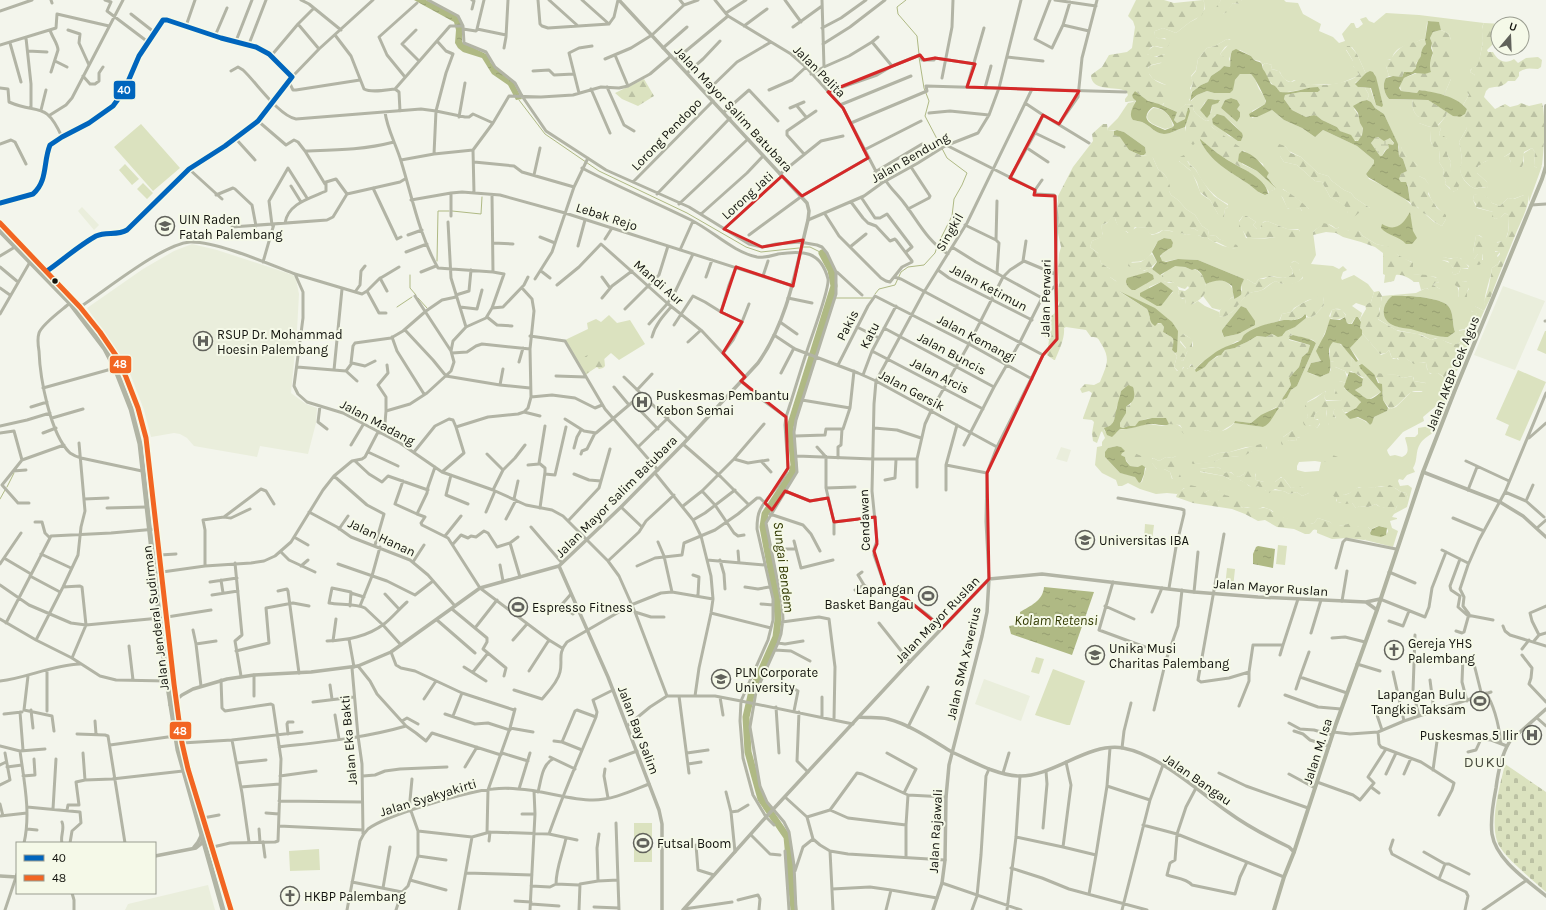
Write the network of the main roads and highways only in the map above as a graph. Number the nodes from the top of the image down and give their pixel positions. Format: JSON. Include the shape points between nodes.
{"nodes":[{"id":1,"x":1546,"y":106,"type":"edge"},
{"id":2,"x":1546,"y":149,"type":"edge"},
{"id":3,"x":1545,"y":157,"type":"edge"},
{"id":4,"x":0,"y":223,"type":"edge"},
{"id":5,"x":0,"y":231,"type":"edge"},
{"id":6,"x":152,"y":495,"type":"junction"},
{"id":7,"x":146,"y":496,"type":"junction"},
{"id":8,"x":1380,"y":599,"type":"joint"},
{"id":9,"x":167,"y":617,"type":"junction"},
{"id":10,"x":160,"y":618,"type":"junction"},
{"id":11,"x":203,"y":837,"type":"junction"},
{"id":12,"x":210,"y":838,"type":"junction"},
{"id":13,"x":223,"y":910,"type":"edge"},
{"id":14,"x":231,"y":910,"type":"edge"},
{"id":15,"x":1274,"y":910,"type":"edge"}],
"edges":[{"from":1,"to":3,"type":"main road","name":"Jalan AKBP Cek Agus"},
{"from":2,"to":3,"type":"main road","name":"Jalan AKBP Cek Agus"},
{"from":3,"to":8,"type":"main road","name":"Jalan AKBP Cek Agus","via":[[1546,166],[1531,205],[1423,472]]},
{"from":4,"to":6,"type":"highway","name":"Jalan Jenderal Sudirman","via":[[94,324],[117,357],[136,403],[146,438]]},
{"from":5,"to":7,"type":"highway","name":"Jalan Jenderal Sudirman","via":[[70,303],[115,368],[134,415]]},
{"from":6,"to":7,"type":"highway"},
{"from":6,"to":9,"type":"highway","name":"Jalan Jenderal Sudirman"},
{"from":7,"to":10,"type":"highway","name":"Jalan Jenderal Sudirman"},
{"from":8,"to":15,"type":"main road","name":"Jalan M. Isa"},
{"from":9,"to":10,"type":"highway"},
{"from":9,"to":12,"type":"highway","name":"Jalan Jenderal Sudirman","via":[[182,744]]},
{"from":10,"to":11,"type":"highway","name":"Jalan Jenderal Sudirman","via":[[175,736]]},
{"from":11,"to":12,"type":"highway"},
{"from":11,"to":13,"type":"highway","name":"Jalan Jenderal Sudirman"},
{"from":12,"to":14,"type":"highway","name":"Jalan Jenderal Sudirman"}]}
